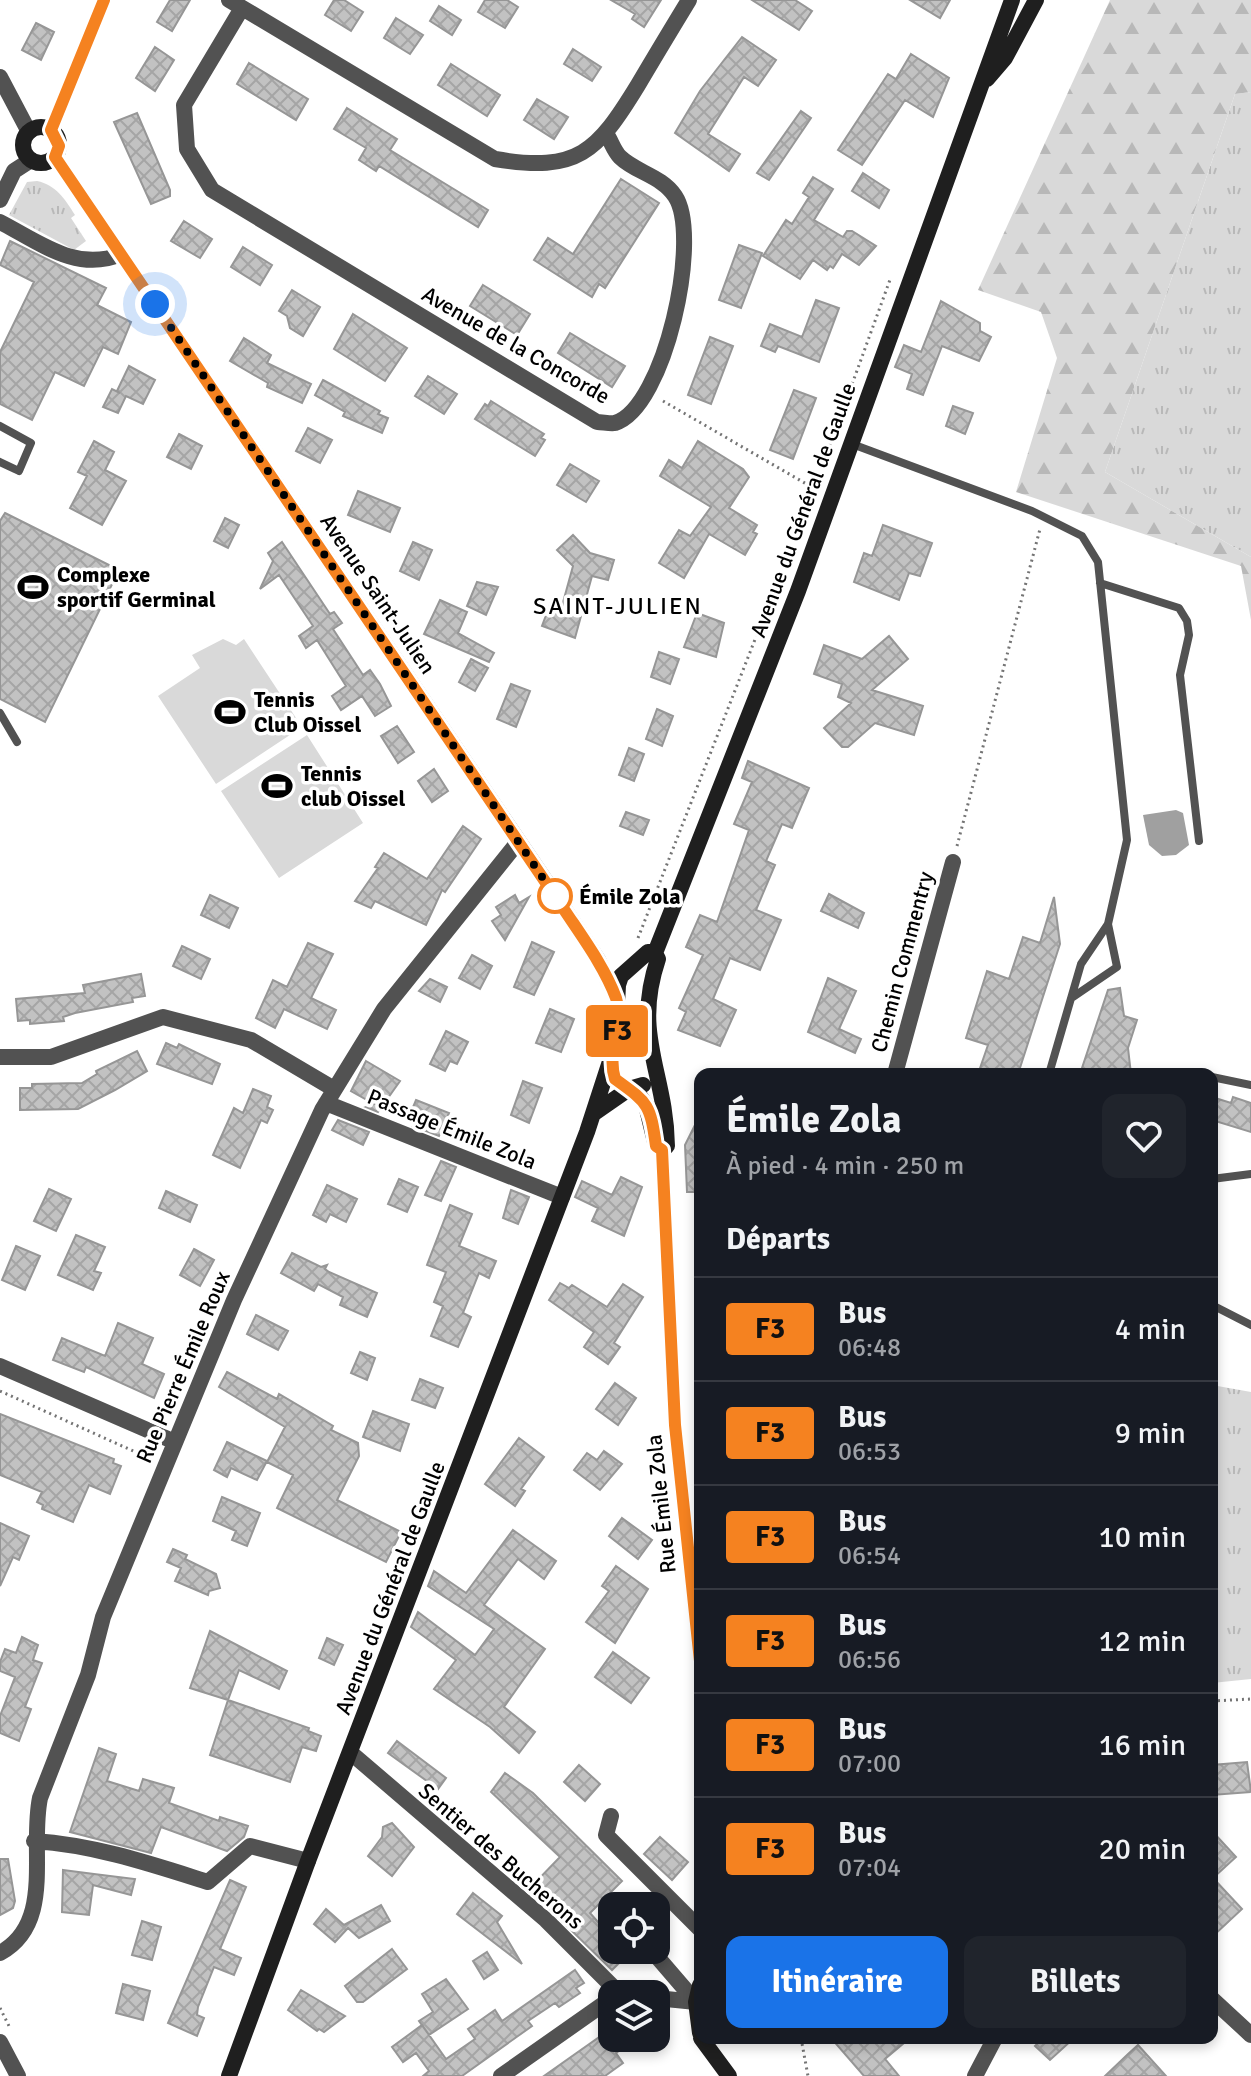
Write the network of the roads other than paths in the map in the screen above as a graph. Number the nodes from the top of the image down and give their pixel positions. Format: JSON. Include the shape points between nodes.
{"nodes":[{"id":1,"x":104,"y":0,"type":"edge"},
{"id":2,"x":689,"y":0,"type":"edge"},
{"id":3,"x":1012,"y":0,"type":"edge"},
{"id":4,"x":1036,"y":0,"type":"edge"},
{"id":5,"x":235,"y":4,"type":"edge"},
{"id":6,"x":0,"y":77,"type":"edge"},
{"id":7,"x":986,"y":81,"type":"junction"},
{"id":8,"x":51,"y":130,"type":"junction"},
{"id":9,"x":29,"y":132,"type":"junction"},
{"id":10,"x":607,"y":135,"type":"junction"},
{"id":11,"x":55,"y":157,"type":"junction"},
{"id":12,"x":31,"y":160,"type":"junction"},
{"id":13,"x":1,"y":195,"type":"edge"},
{"id":14,"x":0,"y":222,"type":"edge"},
{"id":15,"x":121,"y":254,"type":"junction"},
{"id":16,"x":0,"y":426,"type":"edge"},
{"id":17,"x":851,"y":444,"type":"junction"},
{"id":18,"x":0,"y":462,"type":"edge"},
{"id":19,"x":1100,"y":583,"type":"junction"},
{"id":20,"x":0,"y":713,"type":"edge"},
{"id":21,"x":17,"y":742,"type":"dead end"},
{"id":22,"x":1199,"y":841,"type":"dead end"},
{"id":23,"x":518,"y":842,"type":"junction"},
{"id":24,"x":953,"y":862,"type":"road end"},
{"id":25,"x":1108,"y":924,"type":"junction"},
{"id":26,"x":655,"y":953,"type":"junction"},
{"id":27,"x":598,"y":960,"type":"junction"},
{"id":28,"x":630,"y":970,"type":"junction"},
{"id":29,"x":650,"y":979,"type":"junction"},
{"id":30,"x":616,"y":997,"type":"junction"},
{"id":31,"x":1073,"y":997,"type":"junction"},
{"id":32,"x":0,"y":1057,"type":"edge"},
{"id":33,"x":610,"y":1062,"type":"junction"},
{"id":34,"x":897,"y":1068,"type":"edge"},
{"id":35,"x":1051,"y":1068,"type":"edge"},
{"id":36,"x":654,"y":1072,"type":"junction"},
{"id":37,"x":1218,"y":1078,"type":"edge"},
{"id":38,"x":1251,"y":1085,"type":"edge"},
{"id":39,"x":632,"y":1089,"type":"junction"},
{"id":40,"x":330,"y":1096,"type":"junction"},
{"id":41,"x":592,"y":1115,"type":"junction"},
{"id":42,"x":662,"y":1150,"type":"junction"},
{"id":43,"x":1251,"y":1174,"type":"edge"},
{"id":44,"x":1218,"y":1178,"type":"edge"},
{"id":45,"x":562,"y":1197,"type":"junction"},
{"id":46,"x":1218,"y":1308,"type":"edge"},
{"id":47,"x":1251,"y":1325,"type":"edge"},
{"id":48,"x":0,"y":1366,"type":"edge"},
{"id":49,"x":175,"y":1442,"type":"junction"},
{"id":50,"x":694,"y":1589,"type":"edge"},
{"id":51,"x":351,"y":1753,"type":"junction"},
{"id":52,"x":611,"y":1816,"type":"dead end"},
{"id":53,"x":34,"y":1841,"type":"junction"},
{"id":54,"x":308,"y":1861,"type":"junction"},
{"id":55,"x":694,"y":1923,"type":"edge"},
{"id":56,"x":0,"y":1953,"type":"edge"},
{"id":57,"x":663,"y":1964,"type":"edge"},
{"id":58,"x":605,"y":1980,"type":"edge"},
{"id":59,"x":670,"y":1999,"type":"edge"},
{"id":60,"x":694,"y":2000,"type":"edge"},
{"id":61,"x":694,"y":2002,"type":"edge"},
{"id":62,"x":1218,"y":2005,"type":"edge"},
{"id":63,"x":598,"y":2008,"type":"edge"},
{"id":64,"x":1251,"y":2035,"type":"edge"},
{"id":65,"x":0,"y":2042,"type":"edge"},
{"id":66,"x":707,"y":2044,"type":"edge"},
{"id":67,"x":992,"y":2044,"type":"edge"},
{"id":68,"x":18,"y":2076,"type":"edge"},
{"id":69,"x":229,"y":2076,"type":"edge"},
{"id":70,"x":501,"y":2076,"type":"edge"},
{"id":71,"x":729,"y":2076,"type":"edge"},
{"id":72,"x":975,"y":2076,"type":"edge"}],
"edges":[{"from":1,"to":8,"type":"main road"},
{"from":2,"to":10,"type":"street"},
{"from":3,"to":7,"type":"main road","name":"Avenue du Général de Gaulle","via":[[992,47]]},
{"from":4,"to":7,"type":"main road","name":"Avenue du Général de Gaulle","via":[[1005,58]]},
{"from":5,"to":10,"type":"street","name":"Avenue de la Concorde","via":[[495,159],[533,165],[578,156]]},
{"from":5,"to":10,"type":"street","name":"Avenue de la Concorde","via":[[184,105],[187,149],[212,190],[597,422],[615,423],[645,391],[676,318],[686,254],[676,197],[620,157]]},
{"from":6,"to":9,"type":"street"},
{"from":7,"to":17,"type":"main road","name":"Avenue du Général de Gaulle"},
{"from":8,"to":9,"type":"main road"},
{"from":8,"to":11,"type":"main road","via":[[59,146]]},
{"from":9,"to":12,"type":"main road","via":[[23,146]]},
{"from":11,"to":12,"type":"main road","via":[[46,163]]},
{"from":11,"to":15,"type":"main road","name":"Avenue Saint-Julien"},
{"from":12,"to":13,"type":"street","via":[[14,171]]},
{"from":14,"to":15,"type":"street","via":[[79,262]]},
{"from":15,"to":23,"type":"main road","name":"Avenue Saint-Julien"},
{"from":16,"to":18,"type":"lane","via":[[31,443],[19,471]]},
{"from":17,"to":19,"type":"lane","via":[[1082,536],[1098,562]]},
{"from":17,"to":26,"type":"main road","name":"Avenue du Général de Gaulle"},
{"from":19,"to":22,"type":"lane","via":[[1179,608],[1187,621],[1180,675]]},
{"from":19,"to":25,"type":"lane","via":[[1127,840]]},
{"from":20,"to":21,"type":"lane"},
{"from":23,"to":27,"type":"main road","name":"Avenue Saint-Julien"},
{"from":23,"to":40,"type":"street","name":"Rue Pierre Émile Roux","via":[[384,1009]]},
{"from":24,"to":34,"type":"street","name":"Chemin Commentry"},
{"from":25,"to":31,"type":"lane","via":[[1081,964]]},
{"from":25,"to":31,"type":"lane","via":[[1117,967]]},
{"from":26,"to":28,"type":"main road","name":"Avenue du Général de Gaulle","via":[[648,952]]},
{"from":26,"to":29,"type":"main road","name":"Avenue du Général de Gaulle","via":[[658,959]]},
{"from":27,"to":28,"type":"main road"},
{"from":27,"to":30,"type":"main road","name":"Avenue Saint-Julien"},
{"from":28,"to":29,"type":"main road"},
{"from":28,"to":30,"type":"main road","name":"Avenue du Général de Gaulle","via":[[621,976]]},
{"from":29,"to":36,"type":"main road","name":"Avenue du Général de Gaulle","via":[[646,1026]]},
{"from":30,"to":33,"type":"main road","name":"Avenue du Général de Gaulle","via":[[618,1025]]},
{"from":31,"to":35,"type":"lane"},
{"from":32,"to":40,"type":"street","name":"Passage Émile Zola","via":[[51,1057],[163,1017],[251,1040]]},
{"from":33,"to":39,"type":"main road","via":[[615,1079]]},
{"from":33,"to":41,"type":"main road","name":"Avenue du Général de Gaulle"},
{"from":36,"to":39,"type":"main road","via":[[646,1084]]},
{"from":36,"to":42,"type":"main road","name":"Rue Émile Zola","via":[[667,1121],[667,1146]]},
{"from":37,"to":38,"type":"lane"},
{"from":39,"to":41,"type":"main road"},
{"from":39,"to":42,"type":"main road","name":"Rue Émile Zola","via":[[646,1105],[656,1146]]},
{"from":40,"to":45,"type":"street","name":"Passage Émile Zola"},
{"from":40,"to":49,"type":"street","name":"Rue Pierre Émile Roux","via":[[234,1300]]},
{"from":41,"to":45,"type":"main road","name":"Avenue du Général de Gaulle"},
{"from":42,"to":50,"type":"main road","name":"Rue Émile Zola","via":[[675,1425]]},
{"from":43,"to":44,"type":"lane"},
{"from":45,"to":51,"type":"main road","name":"Avenue du Général de Gaulle"},
{"from":46,"to":47,"type":"lane"},
{"from":48,"to":49,"type":"street"},
{"from":49,"to":53,"type":"street","name":"Rue Pierre Émile Roux","via":[[103,1617],[88,1675],[40,1798]]},
{"from":51,"to":54,"type":"main road","name":"Avenue du Général de Gaulle"},
{"from":51,"to":58,"type":"street","name":"Sentier des Bucherons","via":[[546,1920]]},
{"from":52,"to":55,"type":"street","via":[[606,1835]]},
{"from":53,"to":54,"type":"street","via":[[130,1857],[208,1882],[250,1846]]},
{"from":53,"to":56,"type":"street","name":"Rue Pierre Émile Roux","via":[[32,1919],[25,1934]]},
{"from":54,"to":69,"type":"main road","name":"Avenue du Général de Gaulle"},
{"from":57,"to":60,"type":"street"},
{"from":59,"to":61,"type":"street"},
{"from":62,"to":64,"type":"street"},
{"from":63,"to":70,"type":"street"},
{"from":65,"to":68,"type":"street"},
{"from":66,"to":71,"type":"main road"},
{"from":67,"to":72,"type":"street"}]}
